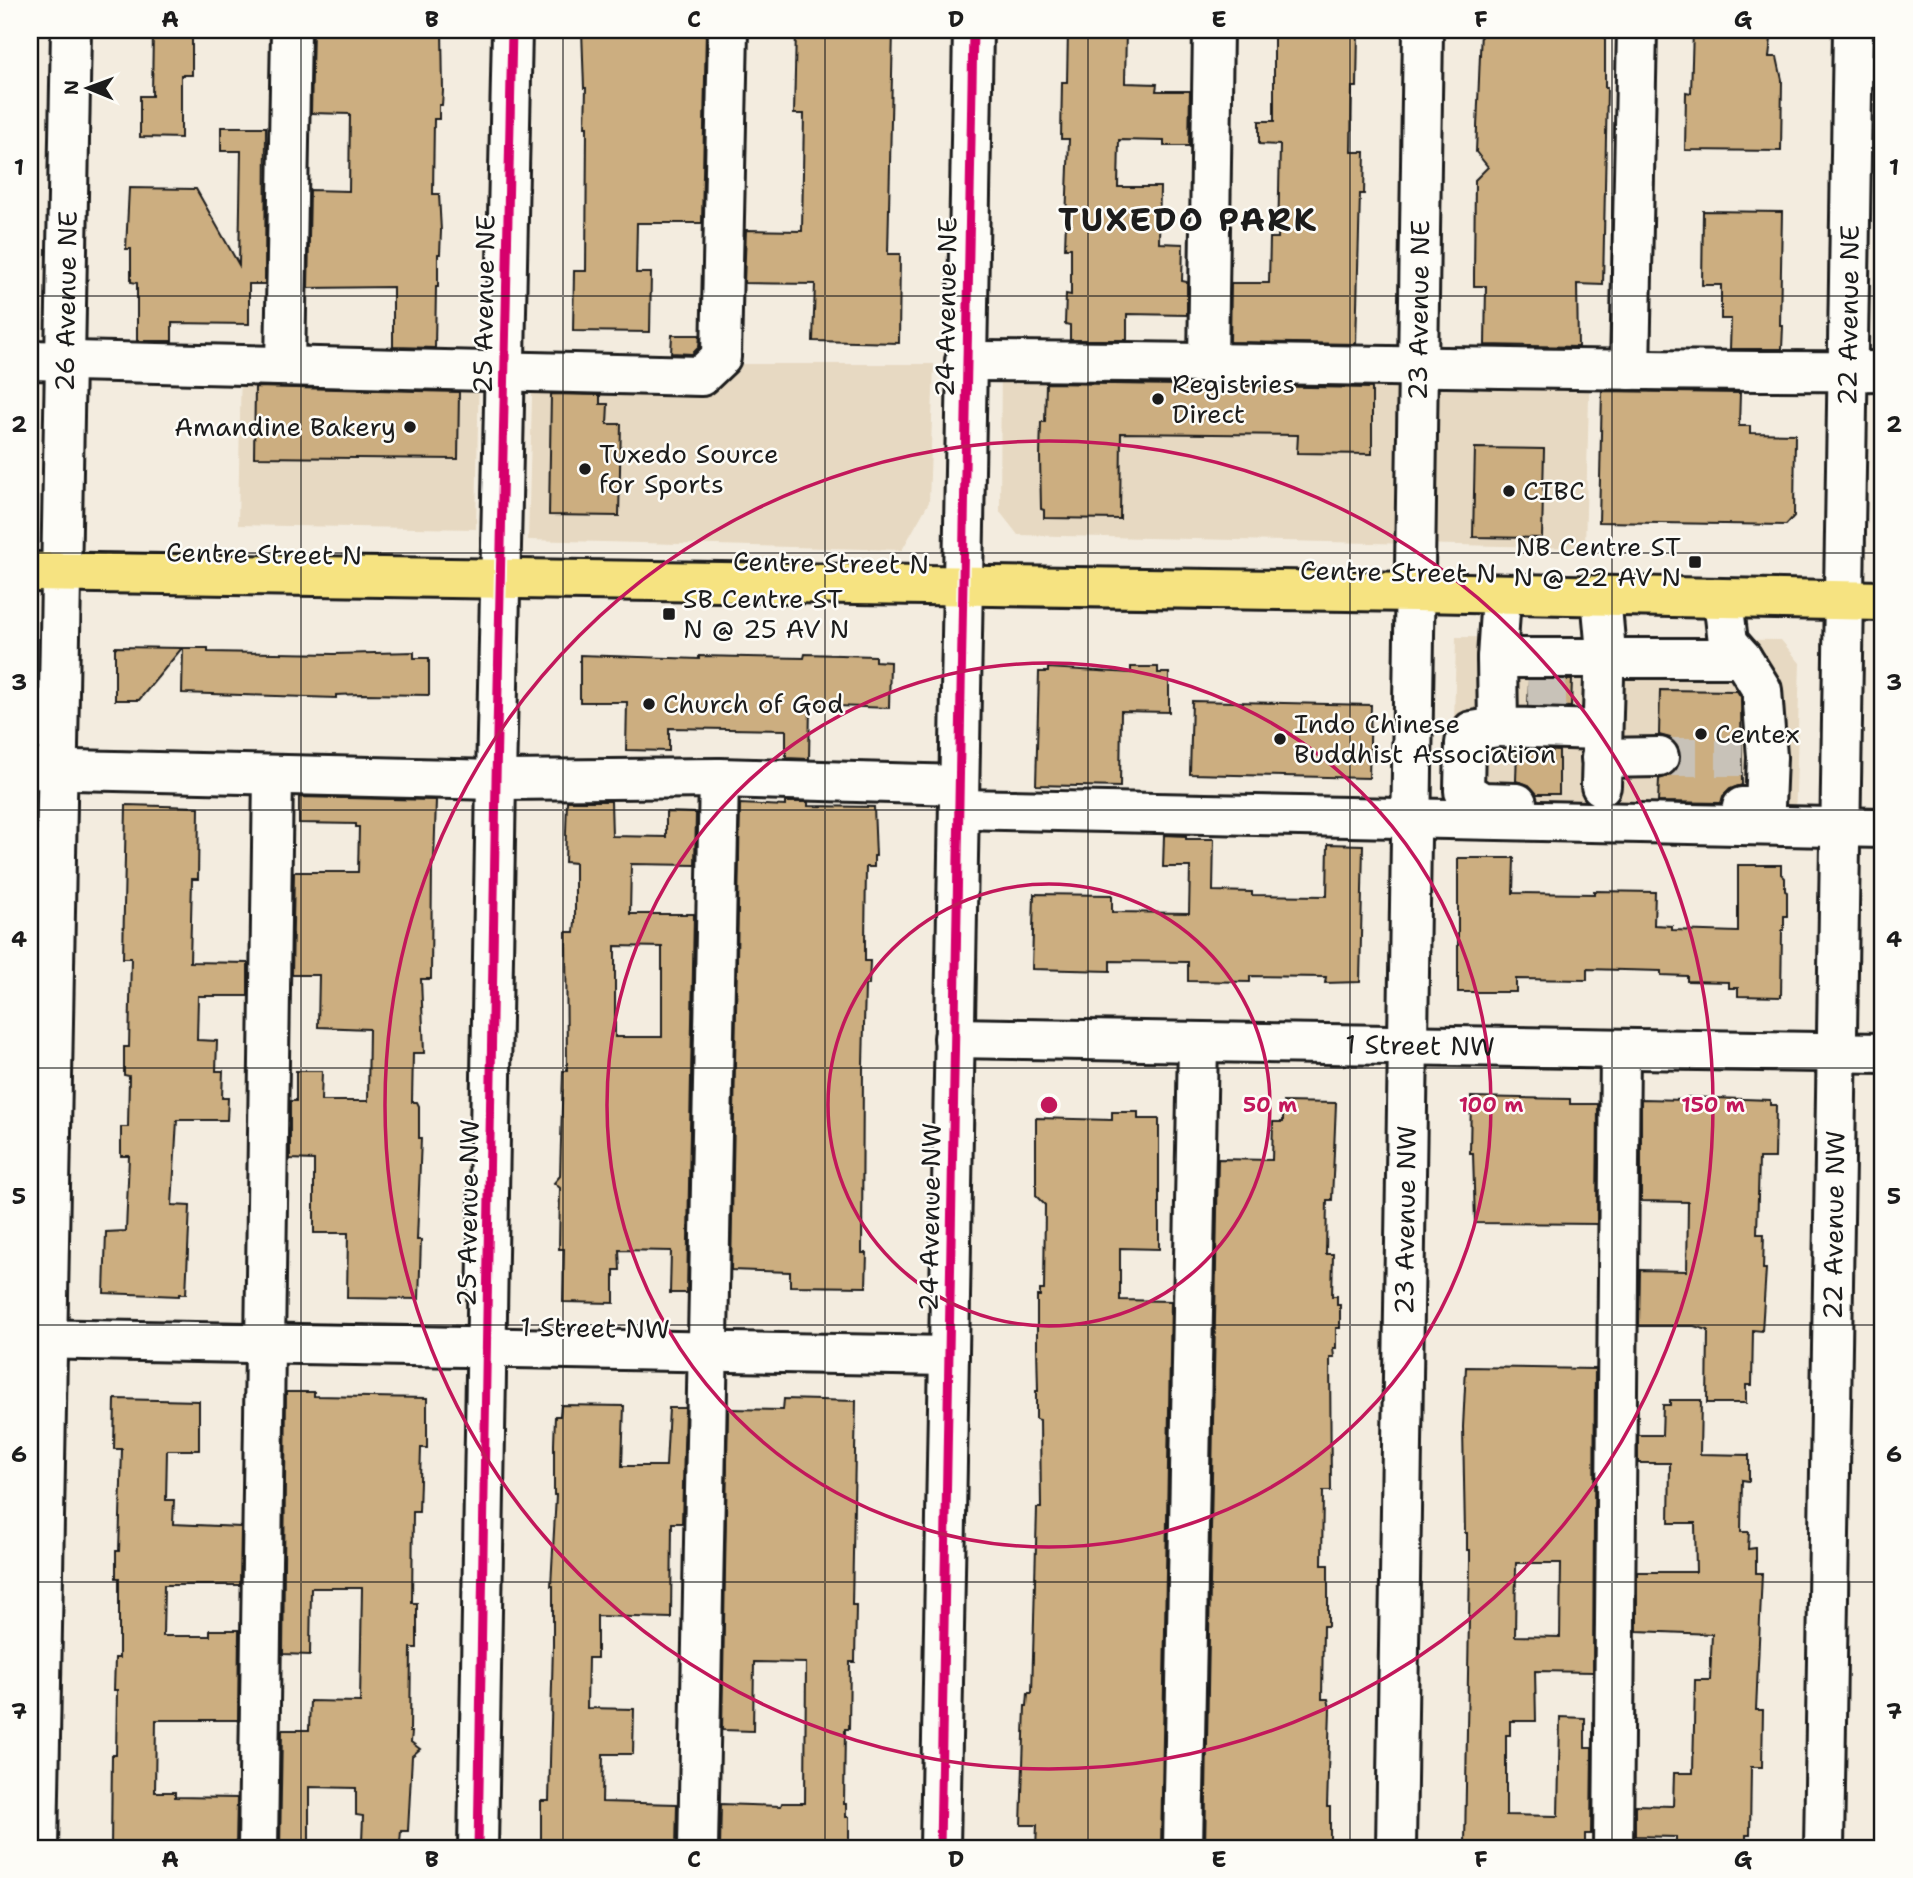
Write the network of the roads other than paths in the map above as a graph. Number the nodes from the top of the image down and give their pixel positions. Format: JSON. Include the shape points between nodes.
{"nodes":[{"id":1,"x":71,"y":30,"type":"edge"},
{"id":2,"x":291,"y":30,"type":"edge"},
{"id":3,"x":512,"y":30,"type":"edge"},
{"id":4,"x":728,"y":30,"type":"edge"},
{"id":5,"x":973,"y":30,"type":"edge"},
{"id":6,"x":1213,"y":30,"type":"edge"},
{"id":7,"x":1423,"y":30,"type":"edge"},
{"id":8,"x":1637,"y":30,"type":"edge"},
{"id":9,"x":1853,"y":30,"type":"edge"},
{"id":10,"x":47,"y":360,"type":"edge"},
{"id":11,"x":1208,"y":361,"type":"junction"},
{"id":12,"x":965,"y":362,"type":"junction"},
{"id":13,"x":285,"y":366,"type":"junction"},
{"id":14,"x":1418,"y":366,"type":"junction"},
{"id":15,"x":504,"y":370,"type":"junction"},
{"id":16,"x":1630,"y":370,"type":"junction"},
{"id":17,"x":1865,"y":380,"type":"edge"},
{"id":18,"x":45,"y":572,"type":"edge"},
{"id":19,"x":500,"y":579,"type":"junction"},
{"id":20,"x":963,"y":586,"type":"junction"},
{"id":21,"x":1415,"y":592,"type":"junction"},
{"id":22,"x":1501,"y":595,"type":"junction"},
{"id":23,"x":1601,"y":596,"type":"junction"},
{"id":24,"x":1723,"y":599,"type":"junction"},
{"id":25,"x":1843,"y":601,"type":"junction"},
{"id":26,"x":1883,"y":601,"type":"edge"},
{"id":27,"x":1497,"y":658,"type":"junction"},
{"id":28,"x":1604,"y":658,"type":"junction"},
{"id":29,"x":1742,"y":658,"type":"junction"},
{"id":30,"x":1508,"y":707,"type":"junction"},
{"id":31,"x":1596,"y":733,"type":"junction"},
{"id":32,"x":1659,"y":757,"type":"tunnel mouth"},
{"id":33,"x":44,"y":770,"type":"edge"},
{"id":34,"x":273,"y":775,"type":"junction"},
{"id":35,"x":719,"y":778,"type":"junction"},
{"id":36,"x":496,"y":780,"type":"junction"},
{"id":37,"x":959,"y":797,"type":"junction"},
{"id":38,"x":1658,"y":805,"type":"dead end"},
{"id":39,"x":1742,"y":807,"type":"dead end"},
{"id":40,"x":1412,"y":820,"type":"junction"},
{"id":41,"x":1839,"y":827,"type":"junction"},
{"id":42,"x":1883,"y":828,"type":"edge"},
{"id":43,"x":954,"y":1038,"type":"junction"},
{"id":44,"x":1198,"y":1042,"type":"junction"},
{"id":45,"x":1408,"y":1045,"type":"junction"},
{"id":46,"x":1620,"y":1049,"type":"junction"},
{"id":47,"x":1836,"y":1052,"type":"junction"},
{"id":48,"x":1883,"y":1053,"type":"edge"},
{"id":49,"x":39,"y":1339,"type":"edge"},
{"id":50,"x":266,"y":1343,"type":"junction"},
{"id":51,"x":487,"y":1348,"type":"junction"},
{"id":52,"x":707,"y":1351,"type":"junction"},
{"id":53,"x":949,"y":1356,"type":"junction"},
{"id":54,"x":38,"y":1848,"type":"edge"},
{"id":55,"x":258,"y":1848,"type":"edge"},
{"id":56,"x":478,"y":1848,"type":"edge"},
{"id":57,"x":698,"y":1848,"type":"edge"},
{"id":58,"x":940,"y":1848,"type":"edge"},
{"id":59,"x":1183,"y":1848,"type":"edge"},
{"id":60,"x":1396,"y":1848,"type":"edge"},
{"id":61,"x":1613,"y":1848,"type":"edge"},
{"id":62,"x":1824,"y":1848,"type":"edge"}],
"edges":[{"from":1,"to":10,"type":"street","name":"26 Avenue NE"},
{"from":2,"to":13,"type":"street"},
{"from":3,"to":15,"type":"street","name":"25 Avenue NE"},
{"from":4,"to":15,"type":"street","via":[[721,357],[701,376]]},
{"from":5,"to":12,"type":"street","name":"24 Avenue NE"},
{"from":6,"to":11,"type":"street"},
{"from":7,"to":14,"type":"street","name":"23 Avenue NE"},
{"from":8,"to":16,"type":"street"},
{"from":9,"to":17,"type":"street","name":"22 Avenue NE"},
{"from":10,"to":13,"type":"street"},
{"from":10,"to":18,"type":"street","name":"26 Avenue NE"},
{"from":11,"to":12,"type":"street"},
{"from":11,"to":14,"type":"street"},
{"from":12,"to":20,"type":"street","name":"24 Avenue NE"},
{"from":13,"to":15,"type":"street"},
{"from":14,"to":16,"type":"street"},
{"from":14,"to":21,"type":"street","name":"23 Avenue NE"},
{"from":15,"to":19,"type":"street","name":"25 Avenue NE"},
{"from":16,"to":17,"type":"street"},
{"from":17,"to":25,"type":"street","name":"22 Avenue NE"},
{"from":18,"to":19,"type":"main road","name":"Centre Street N"},
{"from":18,"to":33,"type":"street","name":"26 Avenue NE"},
{"from":19,"to":20,"type":"main road","name":"Centre Street N"},
{"from":19,"to":36,"type":"street","name":"25 Avenue NW"},
{"from":20,"to":21,"type":"main road","name":"Centre Street N"},
{"from":20,"to":37,"type":"street","name":"24 Avenue NW"},
{"from":21,"to":22,"type":"main road","name":"Centre Street N"},
{"from":21,"to":40,"type":"street","name":"23 Avenue NW"},
{"from":22,"to":23,"type":"main road","name":"Centre Street N"},
{"from":22,"to":27,"type":"street"},
{"from":23,"to":24,"type":"main road","name":"Centre Street N"},
{"from":23,"to":28,"type":"street"},
{"from":24,"to":25,"type":"main road","name":"Centre Street N"},
{"from":24,"to":29,"type":"street","via":[[1728,642]]},
{"from":25,"to":26,"type":"main road","name":"Centre Street N"},
{"from":25,"to":41,"type":"street","name":"22 Avenue NW"},
{"from":27,"to":28,"type":"street"},
{"from":27,"to":30,"type":"street"},
{"from":28,"to":29,"type":"street"},
{"from":28,"to":31,"type":"street"},
{"from":29,"to":39,"type":"street","via":[[1762,690],[1754,757],[1765,806]]},
{"from":30,"to":31,"type":"street"},
{"from":30,"to":38,"type":"street","via":[[1472,731],[1465,743],[1464,791],[1482,802]]},
{"from":31,"to":32,"type":"street"},
{"from":33,"to":34,"type":"street"},
{"from":33,"to":49,"type":"street","name":"26 Avenue NE"},
{"from":34,"to":36,"type":"street"},
{"from":34,"to":50,"type":"street"},
{"from":35,"to":36,"type":"street"},
{"from":35,"to":37,"type":"street"},
{"from":35,"to":52,"type":"street"},
{"from":36,"to":51,"type":"street","name":"25 Avenue NW"},
{"from":37,"to":40,"type":"street"},
{"from":37,"to":43,"type":"street","name":"24 Avenue NW"},
{"from":40,"to":41,"type":"street"},
{"from":40,"to":45,"type":"street","name":"23 Avenue NW"},
{"from":41,"to":42,"type":"street"},
{"from":41,"to":47,"type":"street","name":"22 Avenue NW"},
{"from":43,"to":44,"type":"street","name":"1 Street NW"},
{"from":43,"to":53,"type":"street","name":"24 Avenue NW"},
{"from":44,"to":45,"type":"street","name":"1 Street NW"},
{"from":44,"to":59,"type":"street"},
{"from":45,"to":46,"type":"street","name":"1 Street NW"},
{"from":45,"to":60,"type":"street","name":"23 Avenue NW"},
{"from":46,"to":47,"type":"street","name":"1 Street NW"},
{"from":46,"to":61,"type":"street"},
{"from":47,"to":48,"type":"street","name":"1 Street NW"},
{"from":47,"to":62,"type":"street","name":"22 Avenue NW"},
{"from":49,"to":50,"type":"street","name":"1 Street NW"},
{"from":49,"to":54,"type":"street","name":"26 Avenue NE"},
{"from":50,"to":51,"type":"street","name":"1 Street NW"},
{"from":50,"to":55,"type":"street"},
{"from":51,"to":52,"type":"street","name":"1 Street NW"},
{"from":51,"to":56,"type":"street","name":"25 Avenue NW"},
{"from":52,"to":53,"type":"street","name":"1 Street NW"},
{"from":52,"to":57,"type":"street"},
{"from":53,"to":58,"type":"street","name":"24 Avenue NW"}]}
